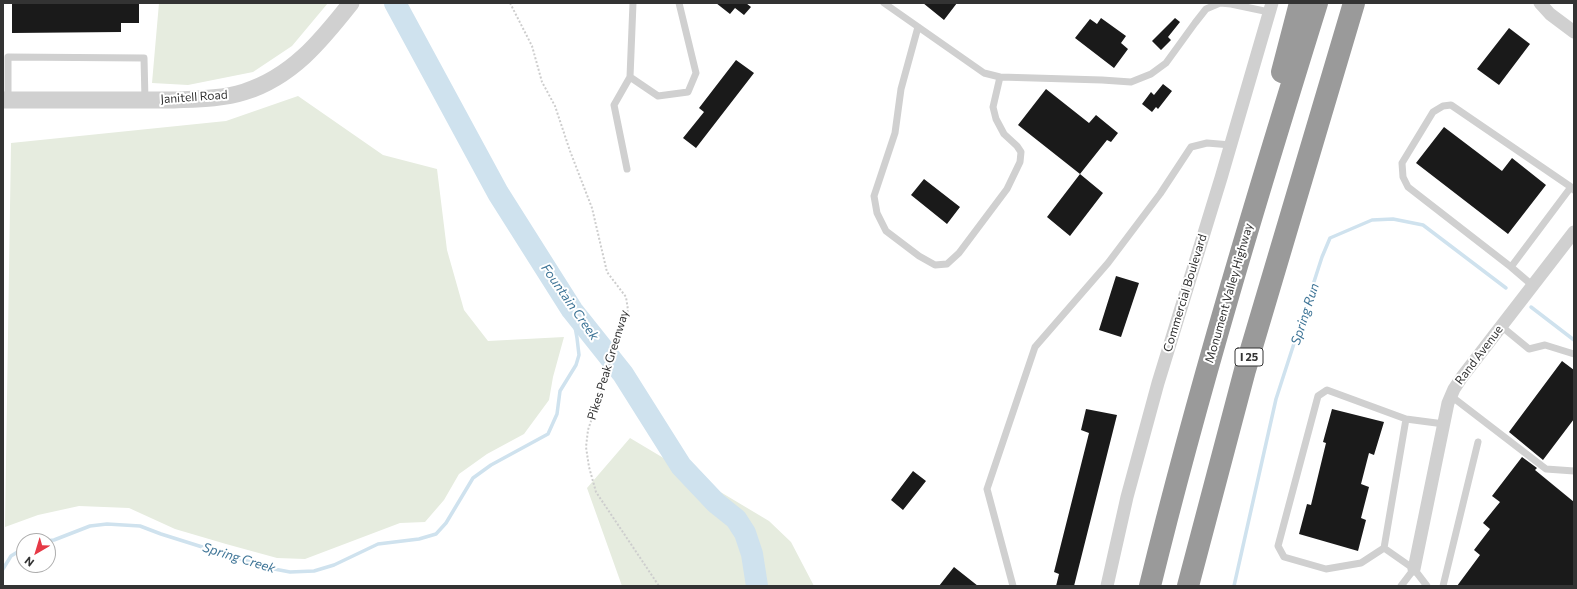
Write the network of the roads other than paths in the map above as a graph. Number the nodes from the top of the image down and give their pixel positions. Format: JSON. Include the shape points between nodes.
{"nodes":[{"id":1,"x":351,"y":3,"type":"edge"},
{"id":2,"x":633,"y":3,"type":"edge"},
{"id":3,"x":679,"y":3,"type":"edge"},
{"id":4,"x":884,"y":3,"type":"edge"},
{"id":5,"x":1300,"y":3,"type":"edge"},
{"id":6,"x":1318,"y":3,"type":"edge"},
{"id":7,"x":1354,"y":3,"type":"edge"},
{"id":8,"x":1540,"y":3,"type":"edge"},
{"id":9,"x":1271,"y":7,"type":"edge"},
{"id":10,"x":918,"y":27,"type":"junction"},
{"id":11,"x":1574,"y":32,"type":"edge"},
{"id":12,"x":630,"y":77,"type":"junction"},
{"id":13,"x":1000,"y":77,"type":"junction"},
{"id":14,"x":5,"y":100,"type":"edge"},
{"id":15,"x":145,"y":100,"type":"junction"},
{"id":16,"x":1231,"y":145,"type":"junction"},
{"id":17,"x":1272,"y":148,"type":"junction"},
{"id":18,"x":627,"y":169,"type":"dead end"},
{"id":19,"x":1572,"y":189,"type":"edge"},
{"id":20,"x":1572,"y":237,"type":"edge"},
{"id":21,"x":1511,"y":267,"type":"junction"},
{"id":22,"x":1532,"y":285,"type":"junction"},
{"id":23,"x":1501,"y":326,"type":"junction"},
{"id":24,"x":1574,"y":354,"type":"edge"},
{"id":25,"x":1451,"y":396,"type":"junction"},
{"id":26,"x":1406,"y":420,"type":"junction"},
{"id":27,"x":1444,"y":424,"type":"junction"},
{"id":28,"x":1478,"y":442,"type":"dead end"},
{"id":29,"x":1574,"y":471,"type":"edge"},
{"id":30,"x":1384,"y":548,"type":"junction"},
{"id":31,"x":1414,"y":569,"type":"junction"},
{"id":32,"x":1014,"y":586,"type":"edge"},
{"id":33,"x":1107,"y":586,"type":"edge"},
{"id":34,"x":1150,"y":586,"type":"edge"},
{"id":35,"x":1188,"y":586,"type":"edge"},
{"id":36,"x":1401,"y":586,"type":"edge"},
{"id":37,"x":1427,"y":586,"type":"edge"},
{"id":38,"x":1443,"y":586,"type":"edge"}],
"edges":[{"from":1,"to":15,"type":"street","name":"Janitell Road","via":[[322,39],[305,56],[278,76],[244,92],[201,99]]},
{"from":2,"to":12,"type":"lane"},
{"from":3,"to":12,"type":"lane","via":[[696,73],[688,92],[658,96]]},
{"from":4,"to":10,"type":"lane"},
{"from":5,"to":17,"type":"highway","via":[[1283,66]]},
{"from":6,"to":17,"type":"highway","name":"Monument Valley Highway"},
{"from":7,"to":35,"type":"highway","number":"I 25","via":[[1245,370]]},
{"from":8,"to":11,"type":"street"},
{"from":9,"to":13,"type":"lane","via":[[1220,3],[1206,9],[1166,63],[1151,74],[1131,82]]},
{"from":9,"to":16,"type":"street","name":"Commercial Boulevard"},
{"from":10,"to":13,"type":"lane","via":[[984,73]]},
{"from":10,"to":13,"type":"lane","via":[[900,89],[895,132],[874,196],[877,213],[886,231],[935,265],[947,264],[959,253],[1007,190],[1020,162],[1021,152],[1004,134],[993,107]]},
{"from":12,"to":18,"type":"lane","via":[[614,105]]},
{"from":14,"to":15,"type":"street","name":"Janitell Road"},
{"from":14,"to":15,"type":"lane","via":[[8,57],[15,57],[144,58]]},
{"from":16,"to":32,"type":"lane","via":[[1207,143],[1191,147],[1113,257],[1035,347],[987,489]]},
{"from":16,"to":33,"type":"street","name":"Commercial Boulevard","via":[[1158,382]]},
{"from":17,"to":34,"type":"highway","name":"Monument Valley Highway","via":[[1192,421]]},
{"from":19,"to":21,"type":"lane"},
{"from":19,"to":21,"type":"lane","via":[[1451,105],[1433,112],[1402,162],[1408,187]]},
{"from":20,"to":22,"type":"street","name":"Rand Avenue"},
{"from":21,"to":22,"type":"lane"},
{"from":22,"to":23,"type":"street","name":"Rand Avenue"},
{"from":23,"to":24,"type":"lane","via":[[1529,349],[1545,345]]},
{"from":23,"to":25,"type":"street","name":"Rand Avenue","via":[[1462,377]]},
{"from":25,"to":27,"type":"street","name":"Rand Avenue"},
{"from":25,"to":29,"type":"lane","via":[[1546,469]]},
{"from":26,"to":27,"type":"lane"},
{"from":26,"to":30,"type":"lane"},
{"from":26,"to":30,"type":"lane","via":[[1327,390],[1318,396],[1278,546],[1284,557],[1326,569],[1362,563]]},
{"from":27,"to":31,"type":"street","name":"Rand Avenue"},
{"from":28,"to":38,"type":"lane"},
{"from":30,"to":31,"type":"lane"},
{"from":31,"to":36,"type":"lane"},
{"from":31,"to":37,"type":"lane"}]}
